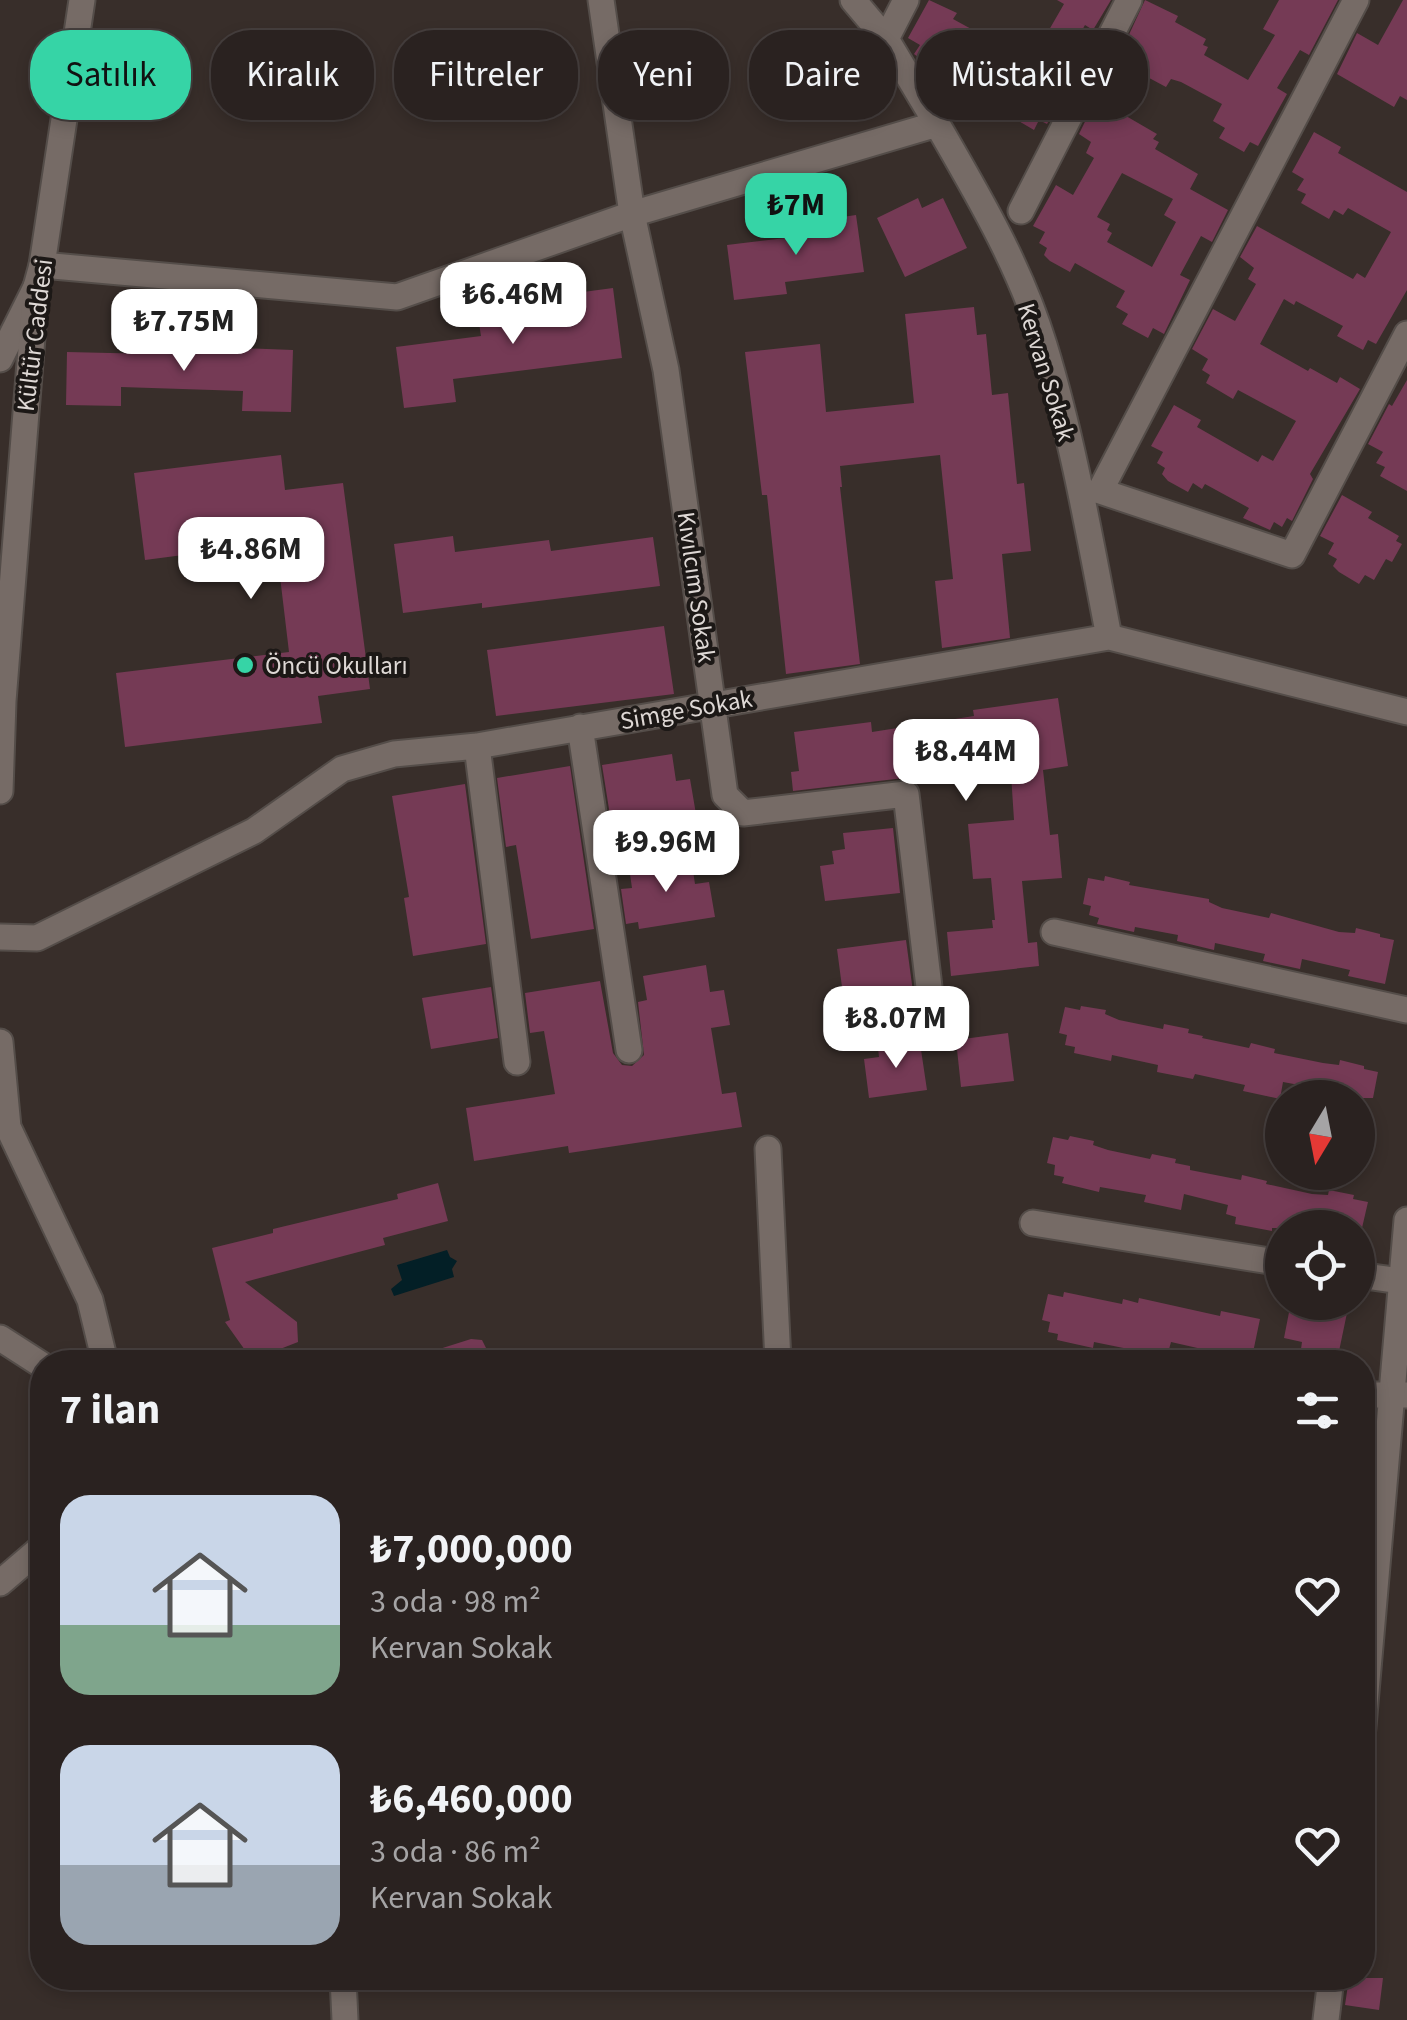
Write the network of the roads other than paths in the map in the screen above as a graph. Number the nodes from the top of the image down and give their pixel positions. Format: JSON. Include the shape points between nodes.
{"nodes":[{"id":1,"x":82,"y":0,"type":"edge"},
{"id":2,"x":601,"y":0,"type":"edge"},
{"id":3,"x":853,"y":0,"type":"edge"},
{"id":4,"x":906,"y":0,"type":"edge"},
{"id":5,"x":1129,"y":0,"type":"edge"},
{"id":6,"x":1356,"y":0,"type":"edge"},
{"id":7,"x":878,"y":30,"type":"edge"},
{"id":8,"x":891,"y":30,"type":"edge"},
{"id":9,"x":896,"y":55,"type":"edge"},
{"id":10,"x":938,"y":124,"type":"junction"},
{"id":11,"x":1021,"y":211,"type":"dead end"},
{"id":12,"x":632,"y":214,"type":"junction"},
{"id":13,"x":39,"y":276,"type":"junction"},
{"id":14,"x":1407,"y":334,"type":"edge"},
{"id":15,"x":0,"y":358,"type":"edge"},
{"id":16,"x":1109,"y":636,"type":"junction"},
{"id":17,"x":713,"y":704,"type":"junction"},
{"id":18,"x":1407,"y":712,"type":"edge"},
{"id":19,"x":580,"y":727,"type":"junction"},
{"id":20,"x":477,"y":746,"type":"junction"},
{"id":21,"x":0,"y":791,"type":"edge"},
{"id":22,"x":1054,"y":932,"type":"dead end"},
{"id":23,"x":0,"y":937,"type":"edge"},
{"id":24,"x":929,"y":987,"type":"dead end"},
{"id":25,"x":1407,"y":1010,"type":"edge"},
{"id":26,"x":0,"y":1042,"type":"edge"},
{"id":27,"x":629,"y":1050,"type":"dead end"},
{"id":28,"x":517,"y":1062,"type":"dead end"},
{"id":29,"x":768,"y":1148,"type":"dead end"},
{"id":30,"x":1407,"y":1220,"type":"edge"},
{"id":31,"x":1033,"y":1223,"type":"dead end"},
{"id":32,"x":1265,"y":1260,"type":"edge"},
{"id":33,"x":1375,"y":1278,"type":"edge"},
{"id":34,"x":1404,"y":1282,"type":"edge"},
{"id":35,"x":0,"y":1338,"type":"edge"},
{"id":36,"x":103,"y":1350,"type":"edge"},
{"id":37,"x":777,"y":1350,"type":"edge"},
{"id":38,"x":30,"y":1357,"type":"edge"},
{"id":39,"x":1399,"y":1395,"type":"edge"},
{"id":40,"x":30,"y":1557,"type":"edge"},
{"id":41,"x":0,"y":1583,"type":"edge"},
{"id":42,"x":1375,"y":1633,"type":"edge"},
{"id":43,"x":344,"y":1990,"type":"edge"},
{"id":44,"x":1330,"y":1990,"type":"edge"},
{"id":45,"x":345,"y":2020,"type":"edge"},
{"id":46,"x":1326,"y":2020,"type":"edge"}],
"edges":[{"from":1,"to":13,"type":"street","name":"Kültür Caddesi"},
{"from":2,"to":12,"type":"street","name":"Kıvılcım Sokak"},
{"from":3,"to":7,"type":"street","name":"Kervan Sokak"},
{"from":4,"to":8,"type":"street"},
{"from":5,"to":11,"type":"street"},
{"from":6,"to":14,"type":"street","via":[[1100,491],[1292,555]]},
{"from":9,"to":10,"type":"street","name":"Kervan Sokak"},
{"from":10,"to":12,"type":"street"},
{"from":10,"to":16,"type":"street","name":"Kervan Sokak","via":[[1001,236],[1043,342]]},
{"from":12,"to":13,"type":"street","via":[[396,297]]},
{"from":12,"to":17,"type":"street","name":"Kıvılcım Sokak","via":[[666,370]]},
{"from":13,"to":15,"type":"street"},
{"from":13,"to":21,"type":"street","name":"Kültür Caddesi"},
{"from":16,"to":17,"type":"street","name":"Simge Sokak"},
{"from":16,"to":18,"type":"street","name":"Simge Sokak"},
{"from":17,"to":19,"type":"street","name":"Simge Sokak"},
{"from":17,"to":24,"type":"street","name":"Kıvılcım Sokak","via":[[725,795],[742,813],[906,794]]},
{"from":19,"to":20,"type":"street","name":"Simge Sokak"},
{"from":19,"to":27,"type":"street"},
{"from":20,"to":23,"type":"street","name":"Simge Sokak","via":[[394,754],[342,769],[254,831],[37,938]]},
{"from":20,"to":28,"type":"street"},
{"from":22,"to":25,"type":"street"},
{"from":26,"to":36,"type":"street","via":[[8,1127],[90,1300]]},
{"from":29,"to":37,"type":"street"},
{"from":30,"to":34,"type":"street"},
{"from":31,"to":32,"type":"street"},
{"from":33,"to":34,"type":"street"},
{"from":34,"to":39,"type":"street"},
{"from":35,"to":38,"type":"street"},
{"from":39,"to":42,"type":"street"},
{"from":40,"to":41,"type":"street"},
{"from":43,"to":45,"type":"street"},
{"from":44,"to":46,"type":"street"}]}
